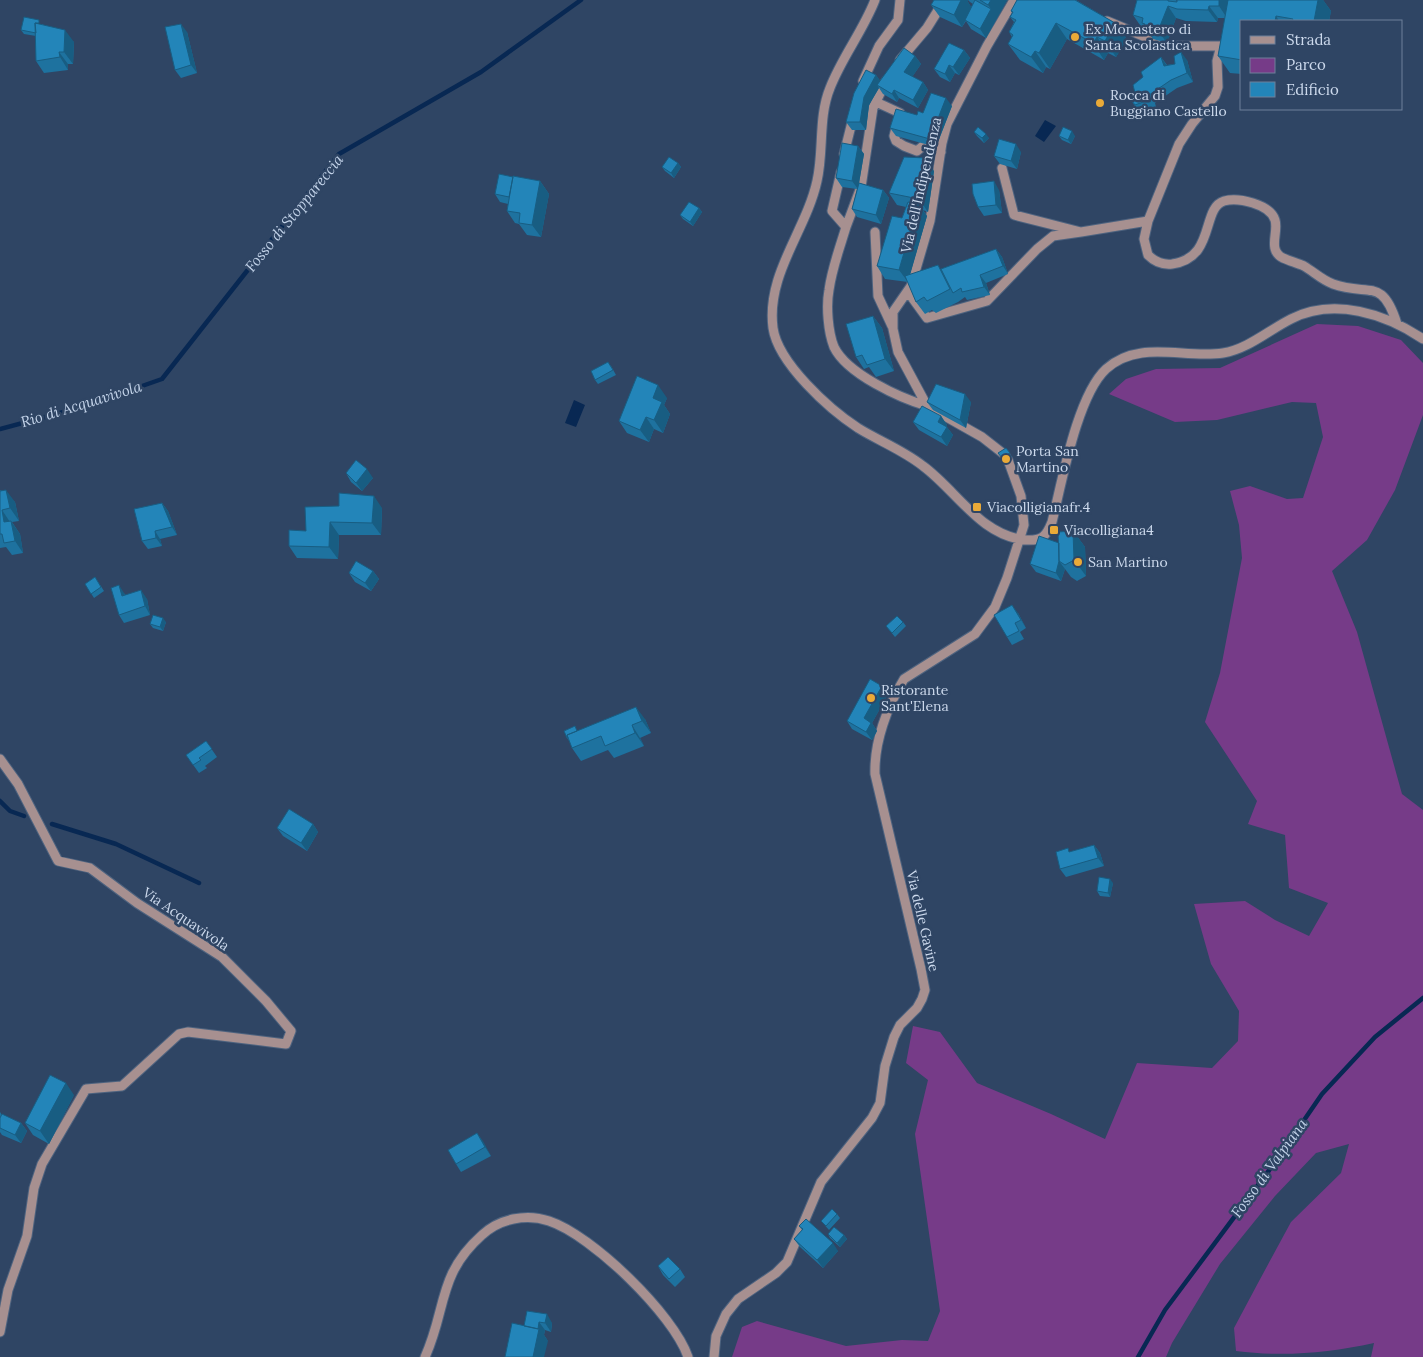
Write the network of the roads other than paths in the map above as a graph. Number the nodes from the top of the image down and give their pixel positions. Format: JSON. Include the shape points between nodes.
{"nodes":[{"id":1,"x":874,"y":0,"type":"edge"},
{"id":2,"x":900,"y":0,"type":"edge"},
{"id":3,"x":1014,"y":0,"type":"edge"},
{"id":4,"x":942,"y":4,"type":"edge"},
{"id":5,"x":1097,"y":17,"type":"edge"},
{"id":6,"x":1226,"y":37,"type":"edge"},
{"id":7,"x":1221,"y":46,"type":"junction"},
{"id":8,"x":860,"y":89,"type":"edge"},
{"id":9,"x":876,"y":102,"type":"junction"},
{"id":10,"x":855,"y":109,"type":"edge"},
{"id":11,"x":941,"y":152,"type":"junction"},
{"id":12,"x":1002,"y":168,"type":"dead end"},
{"id":13,"x":1148,"y":222,"type":"junction"},
{"id":14,"x":846,"y":227,"type":"junction"},
{"id":15,"x":875,"y":232,"type":"dead end"},
{"id":16,"x":1082,"y":232,"type":"junction"},
{"id":17,"x":905,"y":295,"type":"junction"},
{"id":18,"x":1397,"y":324,"type":"junction"},
{"id":19,"x":893,"y":329,"type":"junction"},
{"id":20,"x":1423,"y":339,"type":"edge"},
{"id":21,"x":927,"y":406,"type":"junction"},
{"id":22,"x":1021,"y":539,"type":"junction"},
{"id":23,"x":0,"y":759,"type":"edge"},
{"id":24,"x":0,"y":1332,"type":"edge"},
{"id":25,"x":425,"y":1357,"type":"edge"},
{"id":26,"x":688,"y":1357,"type":"edge"},
{"id":27,"x":714,"y":1357,"type":"edge"}],
"edges":[{"from":1,"to":22,"type":"street","via":[[829,89],[817,183],[780,273],[773,304],[774,330],[779,346],[820,398],[868,434],[924,466],[989,527]]},
{"from":2,"to":8,"type":"street","via":[[898,20],[879,46]]},
{"from":3,"to":11,"type":"street","name":"Via dell'Indipendenza","via":[[954,108]]},
{"from":4,"to":9,"type":"street","via":[[894,68]]},
{"from":5,"to":7,"type":"street","via":[[1154,42],[1176,46]]},
{"from":6,"to":7,"type":"street"},
{"from":7,"to":13,"type":"street","via":[[1215,96],[1179,144]]},
{"from":9,"to":11,"type":"street","via":[[900,113],[894,136],[896,141],[917,151],[924,146]]},
{"from":9,"to":14,"type":"street","via":[[861,187]]},
{"from":10,"to":14,"type":"street","via":[[832,211]]},
{"from":11,"to":17,"type":"street","name":"Via dell'Indipendenza","via":[[930,222],[915,285]]},
{"from":12,"to":16,"type":"street","via":[[1014,215]]},
{"from":13,"to":16,"type":"street"},
{"from":13,"to":18,"type":"street","via":[[1144,239],[1148,255],[1152,260],[1168,264],[1191,256],[1202,244],[1218,204],[1243,200],[1275,218],[1275,251],[1280,256],[1336,285],[1376,291],[1388,301]]},
{"from":14,"to":21,"type":"street","via":[[828,292],[835,349],[846,362],[877,385],[899,397]]},
{"from":15,"to":19,"type":"street","via":[[878,296]]},
{"from":16,"to":17,"type":"street","via":[[1053,236],[1036,249],[987,301],[975,306],[927,318],[911,296]]},
{"from":17,"to":19,"type":"street","name":"Via dell'Indipendenza","via":[[893,312]]},
{"from":18,"to":20,"type":"street"},
{"from":18,"to":22,"type":"street","via":[[1358,311],[1311,312],[1228,352],[1146,352],[1118,361],[1106,370],[1088,394],[1047,535],[1038,541]]},
{"from":19,"to":21,"type":"street","name":"Via dell'Indipendenza","via":[[898,352]]},
{"from":21,"to":22,"type":"street","via":[[982,438],[1006,457],[1021,496],[1024,525]]},
{"from":22,"to":27,"type":"street","name":"Via delle Gavine","via":[[988,618],[974,634],[904,679],[874,753],[875,774],[925,990],[917,1008],[900,1025],[894,1037],[885,1066],[880,1103],[872,1118],[821,1182],[787,1262],[776,1274],[738,1299],[726,1314],[716,1336]]},
{"from":23,"to":24,"type":"street","name":"Via Acquavivola","via":[[18,784],[58,861],[90,868],[137,903],[222,957],[291,1031],[286,1044],[188,1032],[179,1034],[122,1086],[86,1089],[42,1164],[34,1188],[27,1236],[8,1290]]},
{"from":25,"to":26,"type":"street","via":[[452,1270],[463,1253],[504,1220],[535,1218],[561,1226],[622,1272],[654,1305],[678,1337]]}]}
